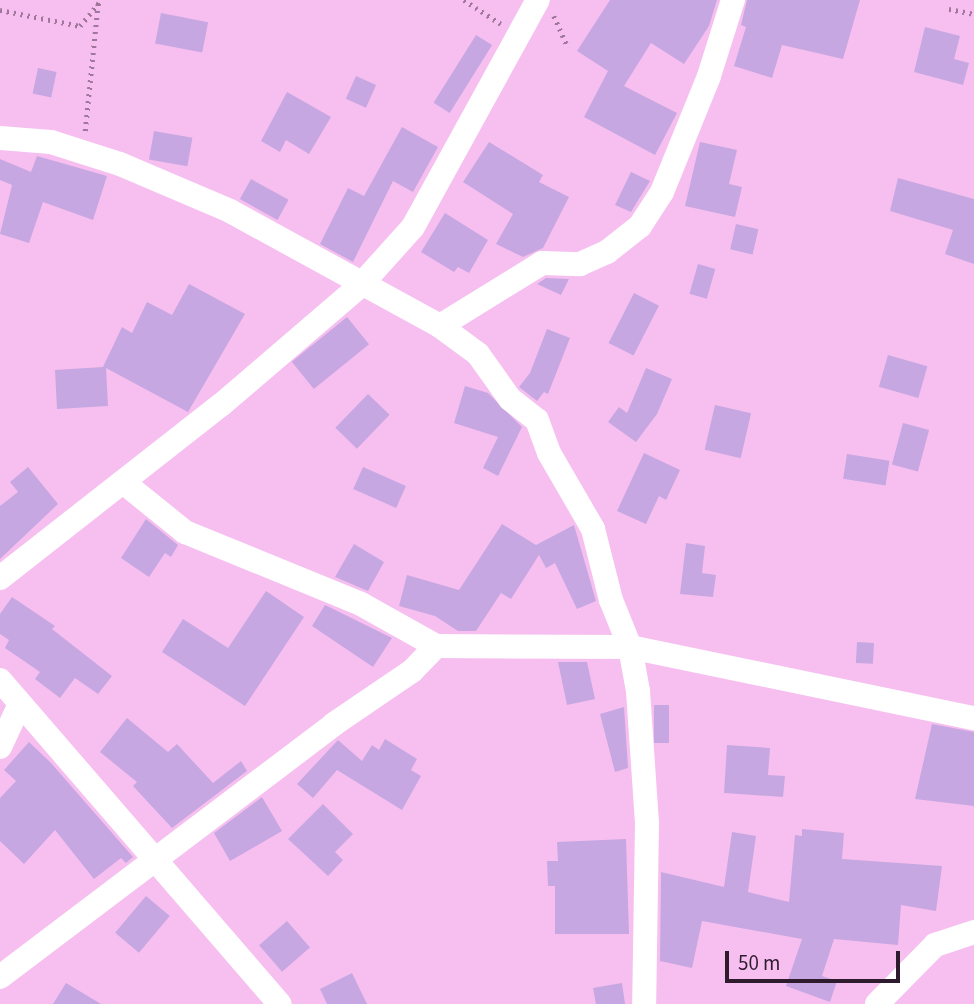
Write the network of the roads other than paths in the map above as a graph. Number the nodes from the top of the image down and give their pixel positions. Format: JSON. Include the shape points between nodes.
{"nodes":[{"id":1,"x":733,"y":0,"type":"edge"},
{"id":2,"x":544,"y":5,"type":"edge"},
{"id":3,"x":0,"y":138,"type":"edge"},
{"id":4,"x":360,"y":286,"type":"junction"},
{"id":5,"x":440,"y":326,"type":"junction"},
{"id":6,"x":123,"y":482,"type":"junction"},
{"id":7,"x":0,"y":578,"type":"edge"},
{"id":8,"x":436,"y":646,"type":"junction"},
{"id":9,"x":630,"y":647,"type":"junction"},
{"id":10,"x":0,"y":680,"type":"edge"},
{"id":11,"x":19,"y":706,"type":"junction"},
{"id":12,"x":974,"y":718,"type":"edge"},
{"id":13,"x":0,"y":747,"type":"edge"},
{"id":14,"x":152,"y":859,"type":"junction"},
{"id":15,"x":974,"y":932,"type":"edge"},
{"id":16,"x":0,"y":977,"type":"edge"},
{"id":17,"x":279,"y":1004,"type":"edge"},
{"id":18,"x":644,"y":1004,"type":"edge"},
{"id":19,"x":877,"y":1004,"type":"edge"}],
"edges":[{"from":1,"to":5,"type":"street","via":[[709,76],[662,192],[640,226],[607,252],[580,264],[542,263]]},
{"from":2,"to":4,"type":"street","via":[[519,35],[412,227]]},
{"from":3,"to":4,"type":"street","via":[[28,138],[82,152],[173,183]]},
{"from":4,"to":5,"type":"street"},
{"from":4,"to":6,"type":"street"},
{"from":5,"to":9,"type":"street","via":[[478,354],[510,399],[537,420],[549,453],[593,529],[611,600]]},
{"from":6,"to":7,"type":"street"},
{"from":6,"to":8,"type":"street","via":[[186,532],[361,604]]},
{"from":8,"to":9,"type":"street"},
{"from":8,"to":14,"type":"street","via":[[412,671]]},
{"from":9,"to":12,"type":"street"},
{"from":9,"to":18,"type":"street","via":[[638,691],[647,823]]},
{"from":10,"to":11,"type":"street"},
{"from":11,"to":13,"type":"street"},
{"from":11,"to":14,"type":"street"},
{"from":14,"to":16,"type":"street"},
{"from":14,"to":17,"type":"street"},
{"from":15,"to":19,"type":"street","via":[[935,945]]}]}
